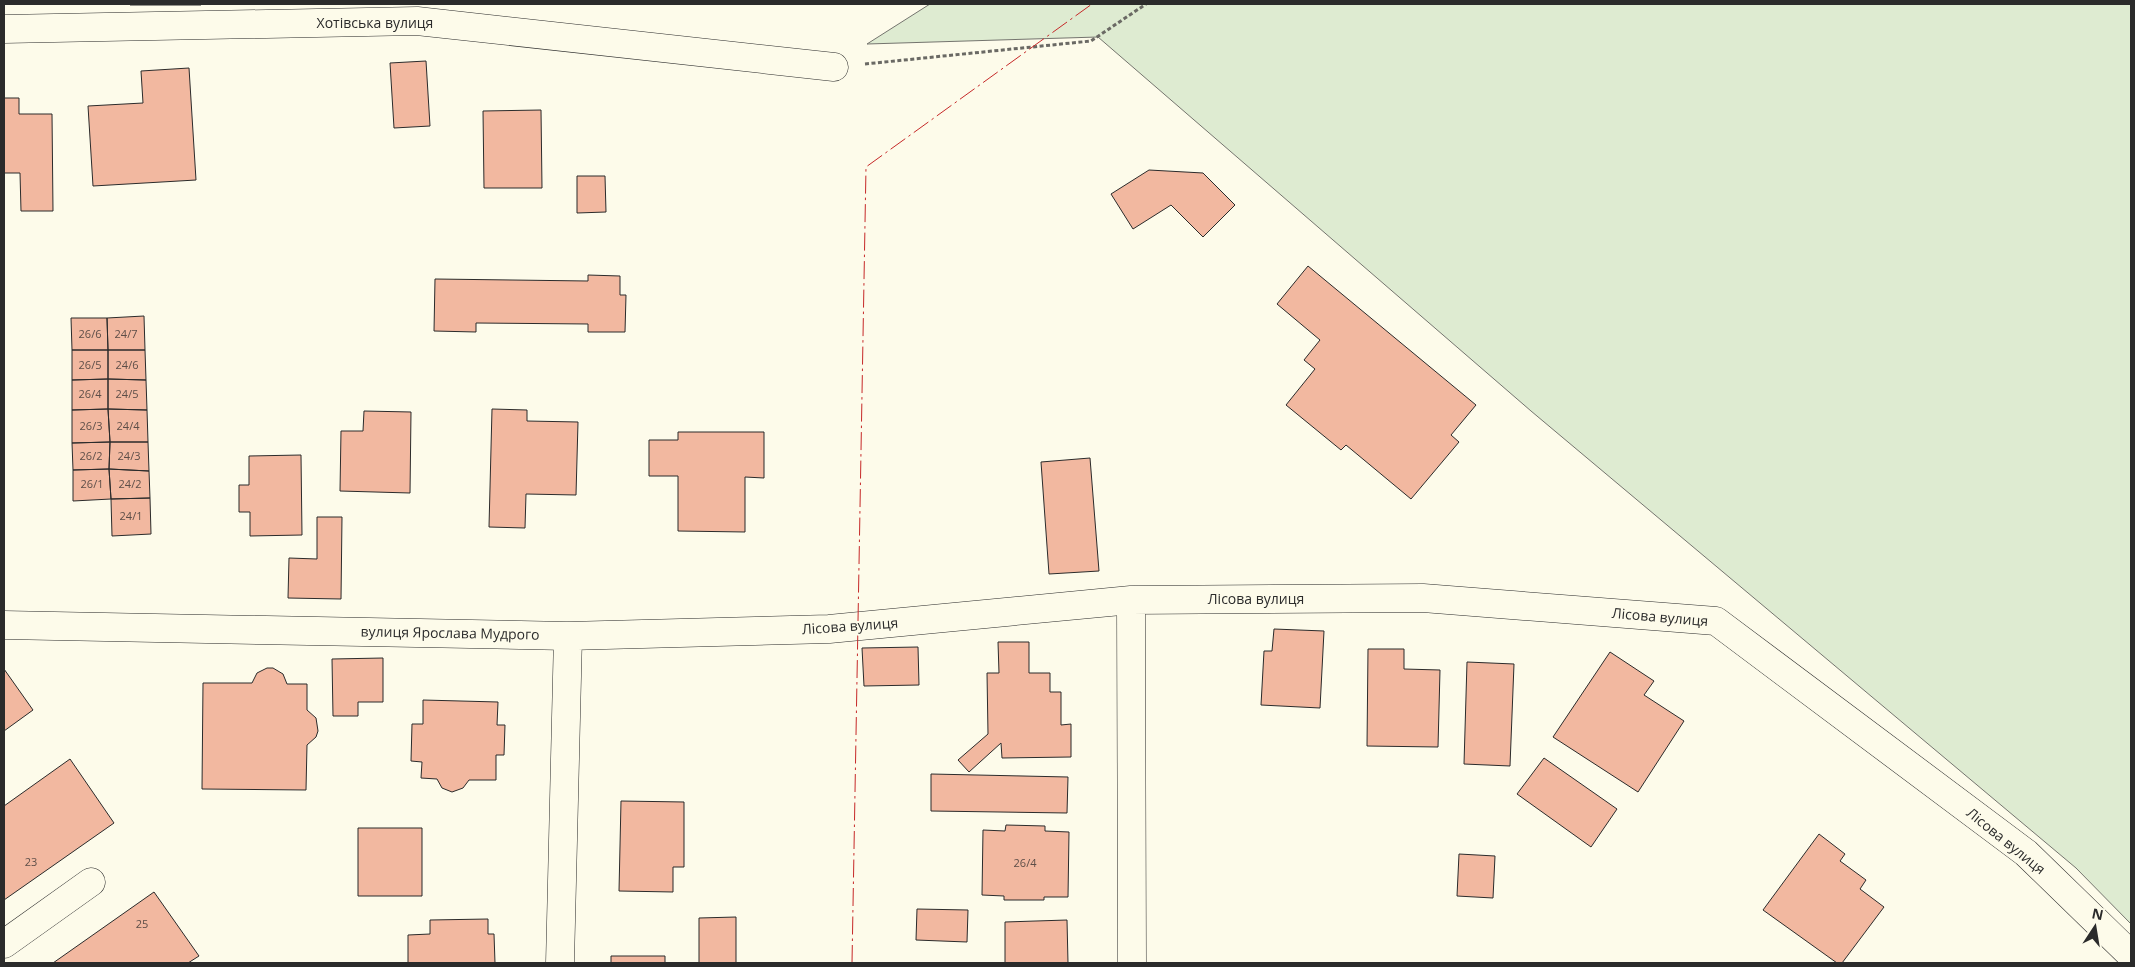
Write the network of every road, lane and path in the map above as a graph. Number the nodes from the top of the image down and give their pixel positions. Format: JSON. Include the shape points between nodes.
{"nodes":[{"id":1,"x":1146,"y":4,"type":"edge"},
{"id":2,"x":4,"y":29,"type":"edge"},
{"id":3,"x":834,"y":67,"type":"joint"},
{"id":4,"x":1131,"y":600,"type":"junction"},
{"id":5,"x":4,"y":625,"type":"edge"},
{"id":6,"x":568,"y":636,"type":"junction"},
{"id":7,"x":91,"y":882,"type":"dead end"},
{"id":8,"x":4,"y":944,"type":"edge"},
{"id":9,"x":2131,"y":955,"type":"edge"},
{"id":10,"x":560,"y":963,"type":"edge"},
{"id":11,"x":1132,"y":963,"type":"edge"}],
"edges":[{"from":1,"to":3,"type":"path","via":[[1091,41]]},
{"from":2,"to":3,"type":"street","name":"Хотівська вулиця","via":[[417,21]]},
{"from":4,"to":6,"type":"street","name":"Лісова вулиця","via":[[829,629]]},
{"from":4,"to":9,"type":"street","name":"Лісова вулиця","via":[[1423,598],[1716,621],[2026,853]]},
{"from":4,"to":11,"type":"street"},
{"from":5,"to":6,"type":"street","name":"вулиця Ярослава Мудрого"},
{"from":6,"to":10,"type":"street"},
{"from":7,"to":8,"type":"street"}]}
